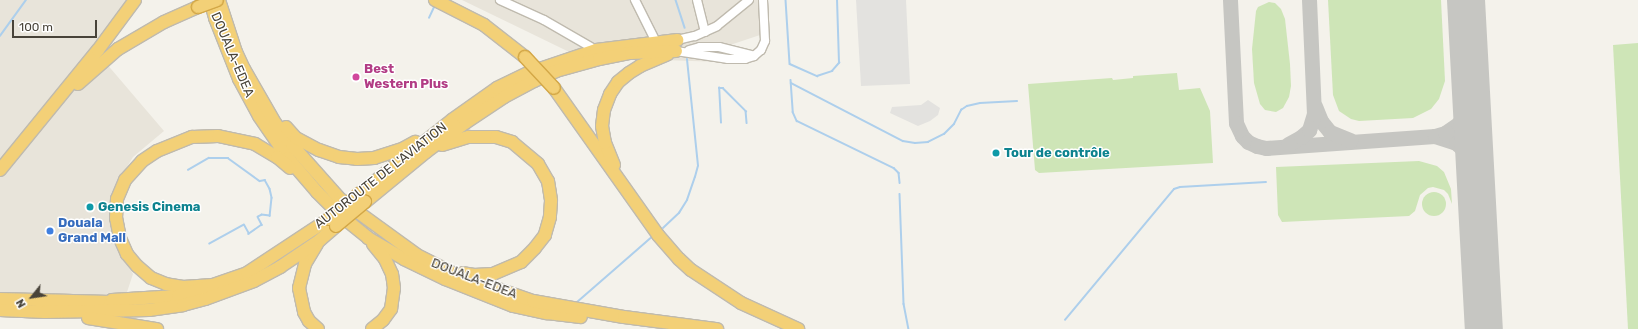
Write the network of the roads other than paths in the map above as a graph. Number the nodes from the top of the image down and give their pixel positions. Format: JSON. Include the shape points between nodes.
{"nodes":[{"id":1,"x":135,"y":0,"type":"edge"},
{"id":2,"x":210,"y":0,"type":"edge"},
{"id":3,"x":218,"y":0,"type":"edge"},
{"id":4,"x":436,"y":0,"type":"edge"},
{"id":5,"x":500,"y":0,"type":"edge"},
{"id":6,"x":635,"y":0,"type":"edge"},
{"id":7,"x":697,"y":0,"type":"edge"},
{"id":8,"x":743,"y":0,"type":"edge"},
{"id":9,"x":749,"y":0,"type":"edge"},
{"id":10,"x":763,"y":0,"type":"edge"},
{"id":11,"x":735,"y":13,"type":"junction"},
{"id":12,"x":226,"y":24,"type":"junction"},
{"id":13,"x":705,"y":32,"type":"junction"},
{"id":14,"x":659,"y":47,"type":"junction"},
{"id":15,"x":679,"y":47,"type":"junction"},
{"id":16,"x":596,"y":50,"type":"junction"},
{"id":17,"x":45,"y":115,"type":"junction"},
{"id":18,"x":452,"y":120,"type":"junction"},
{"id":19,"x":426,"y":152,"type":"junction"},
{"id":20,"x":0,"y":170,"type":"edge"},
{"id":21,"x":625,"y":189,"type":"junction"},
{"id":22,"x":317,"y":192,"type":"junction"},
{"id":23,"x":361,"y":199,"type":"junction"},
{"id":24,"x":332,"y":223,"type":"junction"},
{"id":25,"x":368,"y":238,"type":"junction"},
{"id":26,"x":320,"y":240,"type":"junction"},
{"id":27,"x":416,"y":255,"type":"junction"},
{"id":28,"x":214,"y":286,"type":"junction"},
{"id":29,"x":0,"y":299,"type":"edge"},
{"id":30,"x":0,"y":310,"type":"edge"},
{"id":31,"x":45,"y":312,"type":"junction"},
{"id":32,"x":150,"y":328,"type":"edge"},
{"id":33,"x":318,"y":329,"type":"edge"},
{"id":34,"x":372,"y":329,"type":"edge"},
{"id":35,"x":658,"y":329,"type":"edge"},
{"id":36,"x":718,"y":329,"type":"edge"},
{"id":37,"x":798,"y":329,"type":"edge"}],
"edges":[{"from":1,"to":17,"type":"highway"},
{"from":2,"to":22,"type":"highway","name":"DOUALA-EDEA","via":[[239,78],[259,116],[288,158]]},
{"from":3,"to":12,"type":"highway","name":"DOUALA-EDEA"},
{"from":3,"to":17,"type":"highway","bridge":true,"via":[[164,22],[118,49]]},
{"from":4,"to":21,"type":"highway","bridge":true,"via":[[484,25],[525,57],[554,88]]},
{"from":5,"to":16,"type":"street","via":[[544,20]]},
{"from":6,"to":14,"type":"street"},
{"from":7,"to":13,"type":"street"},
{"from":8,"to":11,"type":"street"},
{"from":9,"to":11,"type":"street","name":"AUTOROUTE DE L'AVIATION"},
{"from":10,"to":15,"type":"street","via":[[765,41],[761,50],[754,56],[719,47]]},
{"from":11,"to":13,"type":"street","name":"AUTOROUTE DE L'AVIATION"},
{"from":12,"to":18,"type":"highway","via":[[249,73],[278,119],[296,138],[319,150],[357,160],[374,158],[404,148]]},
{"from":12,"to":27,"type":"highway","name":"DOUALA-EDEA","via":[[236,52],[256,92],[292,145],[340,199]]},
{"from":13,"to":15,"type":"street","name":"AUTOROUTE DE L'AVIATION"},
{"from":14,"to":15,"type":"highway","name":"AUTOROUTE DE L'AVIATION"},
{"from":14,"to":16,"type":"highway","name":"AUTOROUTE DE L'AVIATION"},
{"from":14,"to":19,"type":"highway","name":"AUTOROUTE DE L'AVIATION","via":[[556,71],[499,100]]},
{"from":15,"to":21,"type":"highway","via":[[629,73],[618,82],[610,94],[602,126],[606,143]]},
{"from":16,"to":18,"type":"highway","name":"AUTOROUTE DE L'AVIATION","via":[[558,61],[497,88]]},
{"from":17,"to":20,"type":"highway"},
{"from":18,"to":23,"type":"highway","name":"AUTOROUTE DE L'AVIATION"},
{"from":19,"to":23,"type":"highway","name":"AUTOROUTE DE L'AVIATION"},
{"from":19,"to":27,"type":"highway","via":[[469,137],[496,137],[512,142],[538,164],[548,180],[550,217],[544,235],[535,248],[521,262],[493,274],[474,275],[452,270]]},
{"from":21,"to":37,"type":"highway","via":[[658,235],[691,270],[742,303]]},
{"from":22,"to":25,"type":"highway","name":"DOUALA-EDEA"},
{"from":22,"to":28,"type":"highway","via":[[277,157],[255,144],[236,139],[218,136],[192,137],[157,151],[142,161],[125,180],[117,199],[116,218],[120,238],[127,254],[136,266],[151,278],[166,284],[183,288]]},
{"from":23,"to":24,"type":"highway","name":"AUTOROUTE DE L'AVIATION","bridge":true},
{"from":24,"to":26,"type":"highway","name":"AUTOROUTE DE L'AVIATION"},
{"from":24,"to":28,"type":"highway","name":"AUTOROUTE DE L'AVIATION","via":[[247,273]]},
{"from":25,"to":34,"type":"highway","via":[[385,259],[392,274],[394,288],[391,309]]},
{"from":25,"to":35,"type":"highway","name":"DOUALA-EDEA","via":[[445,279],[513,306]]},
{"from":26,"to":31,"type":"highway","name":"AUTOROUTE DE L'AVIATION","via":[[254,281],[205,299],[149,310]]},
{"from":26,"to":33,"type":"highway","via":[[305,264],[299,288],[304,312]]},
{"from":27,"to":36,"type":"highway","name":"DOUALA-EDEA","via":[[452,273],[533,301],[624,317]]},
{"from":28,"to":29,"type":"highway","name":"AUTOROUTE DE L'AVIATION","via":[[178,296],[110,302]]},
{"from":30,"to":31,"type":"highway","name":"AUTOROUTE DE L'AVIATION"},
{"from":31,"to":32,"type":"highway"}]}
